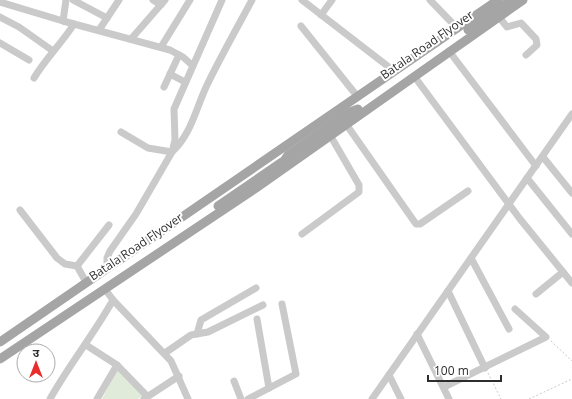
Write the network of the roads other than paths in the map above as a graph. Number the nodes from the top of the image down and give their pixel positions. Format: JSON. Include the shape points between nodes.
{"nodes":[{"id":1,"x":66,"y":0,"type":"edge"},
{"id":2,"x":73,"y":0,"type":"edge"},
{"id":3,"x":119,"y":0,"type":"edge"},
{"id":4,"x":153,"y":0,"type":"edge"},
{"id":5,"x":190,"y":0,"type":"edge"},
{"id":6,"x":222,"y":0,"type":"edge"},
{"id":7,"x":252,"y":0,"type":"edge"},
{"id":8,"x":302,"y":0,"type":"edge"},
{"id":9,"x":332,"y":0,"type":"edge"},
{"id":10,"x":430,"y":0,"type":"edge"},
{"id":11,"x":498,"y":0,"type":"edge"},
{"id":12,"x":511,"y":0,"type":"edge"},
{"id":13,"x":523,"y":0,"type":"edge"},
{"id":14,"x":0,"y":2,"type":"edge"},
{"id":15,"x":163,"y":3,"type":"edge"},
{"id":16,"x":321,"y":14,"type":"junction"},
{"id":17,"x":0,"y":17,"type":"edge"},
{"id":18,"x":499,"y":17,"type":"junction"},
{"id":19,"x":107,"y":18,"type":"junction"},
{"id":20,"x":63,"y":21,"type":"junction"},
{"id":21,"x":74,"y":24,"type":"junction"},
{"id":22,"x":301,"y":26,"type":"dead end"},
{"id":23,"x":457,"y":28,"type":"junction"},
{"id":24,"x":98,"y":30,"type":"junction"},
{"id":25,"x":131,"y":39,"type":"junction"},
{"id":26,"x":0,"y":43,"type":"edge"},
{"id":27,"x":161,"y":47,"type":"junction"},
{"id":28,"x":449,"y":51,"type":"junction"},
{"id":29,"x":53,"y":52,"type":"junction"},
{"id":30,"x":179,"y":55,"type":"junction"},
{"id":31,"x":526,"y":55,"type":"dead end"},
{"id":32,"x":29,"y":60,"type":"dead end"},
{"id":33,"x":192,"y":65,"type":"junction"},
{"id":34,"x":394,"y":71,"type":"junction"},
{"id":35,"x":170,"y":74,"type":"junction"},
{"id":36,"x":414,"y":76,"type":"junction"},
{"id":37,"x":34,"y":78,"type":"dead end"},
{"id":38,"x":185,"y":82,"type":"junction"},
{"id":39,"x":164,"y":87,"type":"dead end"},
{"id":40,"x":357,"y":96,"type":"junction"},
{"id":41,"x":572,"y":114,"type":"edge"},
{"id":42,"x":346,"y":124,"type":"junction"},
{"id":43,"x":121,"y":132,"type":"dead end"},
{"id":44,"x":330,"y":135,"type":"junction"},
{"id":45,"x":172,"y":152,"type":"junction"},
{"id":46,"x":543,"y":157,"type":"junction"},
{"id":47,"x":536,"y":166,"type":"junction"},
{"id":48,"x":527,"y":178,"type":"junction"},
{"id":49,"x":468,"y":192,"type":"dead end"},
{"id":50,"x":572,"y":192,"type":"edge"},
{"id":51,"x":509,"y":203,"type":"junction"},
{"id":52,"x":20,"y":210,"type":"dead end"},
{"id":53,"x":109,"y":225,"type":"dead end"},
{"id":54,"x":302,"y":234,"type":"dead end"},
{"id":55,"x":572,"y":234,"type":"edge"},
{"id":56,"x":471,"y":258,"type":"junction"},
{"id":57,"x":77,"y":266,"type":"junction"},
{"id":58,"x":107,"y":267,"type":"junction"},
{"id":59,"x":563,"y":272,"type":"junction"},
{"id":60,"x":86,"y":282,"type":"junction"},
{"id":61,"x":572,"y":283,"type":"edge"},
{"id":62,"x":256,"y":288,"type":"dead end"},
{"id":63,"x":105,"y":289,"type":"junction"},
{"id":64,"x":448,"y":291,"type":"junction"},
{"id":65,"x":536,"y":294,"type":"dead end"},
{"id":66,"x":113,"y":300,"type":"junction"},
{"id":67,"x":263,"y":304,"type":"dead end"},
{"id":68,"x":282,"y":304,"type":"dead end"},
{"id":69,"x":515,"y":309,"type":"dead end"},
{"id":70,"x":257,"y":319,"type":"dead end"},
{"id":71,"x":509,"y":329,"type":"dead end"},
{"id":72,"x":198,"y":334,"type":"junction"},
{"id":73,"x":417,"y":334,"type":"junction"},
{"id":74,"x":0,"y":342,"type":"edge"},
{"id":75,"x":86,"y":345,"type":"junction"},
{"id":76,"x":0,"y":352,"type":"edge"},
{"id":77,"x":165,"y":354,"type":"junction"},
{"id":78,"x":0,"y":359,"type":"edge"},
{"id":79,"x":117,"y":365,"type":"junction"},
{"id":80,"x":485,"y":368,"type":"junction"},
{"id":81,"x":389,"y":375,"type":"junction"},
{"id":82,"x":179,"y":376,"type":"junction"},
{"id":83,"x":234,"y":381,"type":"dead end"},
{"id":84,"x":444,"y":387,"type":"junction"},
{"id":85,"x":269,"y":388,"type":"junction"},
{"id":86,"x":145,"y":398,"type":"edge"},
{"id":87,"x":50,"y":399,"type":"edge"},
{"id":88,"x":97,"y":399,"type":"edge"},
{"id":89,"x":188,"y":399,"type":"edge"},
{"id":90,"x":241,"y":399,"type":"edge"},
{"id":91,"x":248,"y":399,"type":"edge"},
{"id":92,"x":372,"y":399,"type":"edge"},
{"id":93,"x":401,"y":399,"type":"edge"},
{"id":94,"x":449,"y":399,"type":"edge"}],
"edges":[{"from":1,"to":20,"type":"street"},
{"from":2,"to":19,"type":"street"},
{"from":3,"to":19,"type":"street"},
{"from":4,"to":15,"type":"street"},
{"from":5,"to":27,"type":"street"},
{"from":6,"to":33,"type":"street"},
{"from":7,"to":45,"type":"street","via":[[208,84],[185,138]]},
{"from":8,"to":16,"type":"street"},
{"from":9,"to":16,"type":"street"},
{"from":10,"to":23,"type":"street"},
{"from":11,"to":23,"type":"main road"},
{"from":12,"to":76,"type":"main road","name":"Batala Road Flyover","via":[[358,110],[350,112],[176,235]]},
{"from":13,"to":18,"type":"main road"},
{"from":14,"to":20,"type":"street"},
{"from":15,"to":25,"type":"street"},
{"from":16,"to":34,"type":"street"},
{"from":17,"to":29,"type":"street","via":[[19,27]]},
{"from":18,"to":28,"type":"main road"},
{"from":18,"to":31,"type":"street","via":[[507,27],[521,23],[536,39],[537,45]]},
{"from":19,"to":24,"type":"street"},
{"from":20,"to":21,"type":"street"},
{"from":21,"to":24,"type":"street"},
{"from":21,"to":29,"type":"street"},
{"from":22,"to":40,"type":"street"},
{"from":23,"to":34,"type":"main road"},
{"from":24,"to":25,"type":"street"},
{"from":25,"to":27,"type":"street"},
{"from":26,"to":32,"type":"street"},
{"from":27,"to":30,"type":"street"},
{"from":28,"to":36,"type":"main road"},
{"from":28,"to":47,"type":"street"},
{"from":29,"to":37,"type":"street"},
{"from":30,"to":33,"type":"street"},
{"from":30,"to":35,"type":"street"},
{"from":33,"to":38,"type":"street"},
{"from":34,"to":40,"type":"main road"},
{"from":35,"to":38,"type":"street"},
{"from":35,"to":39,"type":"street"},
{"from":36,"to":42,"type":"main road"},
{"from":36,"to":51,"type":"street"},
{"from":38,"to":45,"type":"street","via":[[173,112],[175,140]]},
{"from":40,"to":58,"type":"main road","via":[[276,154]]},
{"from":41,"to":46,"type":"street"},
{"from":42,"to":44,"type":"main road"},
{"from":42,"to":49,"type":"street","via":[[416,224],[420,224]]},
{"from":43,"to":45,"type":"street","via":[[148,148]]},
{"from":44,"to":54,"type":"street","via":[[359,185],[359,192]]},
{"from":44,"to":63,"type":"main road"},
{"from":45,"to":58,"type":"street","via":[[136,214],[110,251]]},
{"from":46,"to":47,"type":"street"},
{"from":46,"to":50,"type":"street"},
{"from":47,"to":48,"type":"street"},
{"from":48,"to":51,"type":"street"},
{"from":48,"to":55,"type":"street"},
{"from":51,"to":56,"type":"street"},
{"from":51,"to":59,"type":"street"},
{"from":52,"to":57,"type":"street","via":[[57,258],[65,264]]},
{"from":53,"to":57,"type":"street"},
{"from":56,"to":64,"type":"street"},
{"from":56,"to":71,"type":"street"},
{"from":57,"to":60,"type":"street"},
{"from":58,"to":60,"type":"main road"},
{"from":59,"to":61,"type":"street"},
{"from":59,"to":65,"type":"street"},
{"from":60,"to":74,"type":"main road"},
{"from":62,"to":72,"type":"street","via":[[201,320]]},
{"from":63,"to":66,"type":"street"},
{"from":63,"to":78,"type":"main road"},
{"from":64,"to":73,"type":"street"},
{"from":64,"to":80,"type":"street"},
{"from":66,"to":75,"type":"street"},
{"from":66,"to":77,"type":"street"},
{"from":67,"to":72,"type":"street","via":[[208,332]]},
{"from":68,"to":85,"type":"street","via":[[296,374]]},
{"from":69,"to":80,"type":"street","via":[[546,337]]},
{"from":70,"to":85,"type":"street"},
{"from":72,"to":77,"type":"street","via":[[191,335]]},
{"from":73,"to":81,"type":"street"},
{"from":73,"to":84,"type":"street"},
{"from":75,"to":79,"type":"street"},
{"from":75,"to":87,"type":"street"},
{"from":77,"to":82,"type":"street"},
{"from":79,"to":86,"type":"street"},
{"from":79,"to":88,"type":"street"},
{"from":80,"to":84,"type":"street"},
{"from":81,"to":92,"type":"street"},
{"from":81,"to":93,"type":"street"},
{"from":82,"to":86,"type":"street"},
{"from":82,"to":89,"type":"street"},
{"from":83,"to":90,"type":"street"},
{"from":84,"to":94,"type":"street"},
{"from":85,"to":91,"type":"street"}]}
